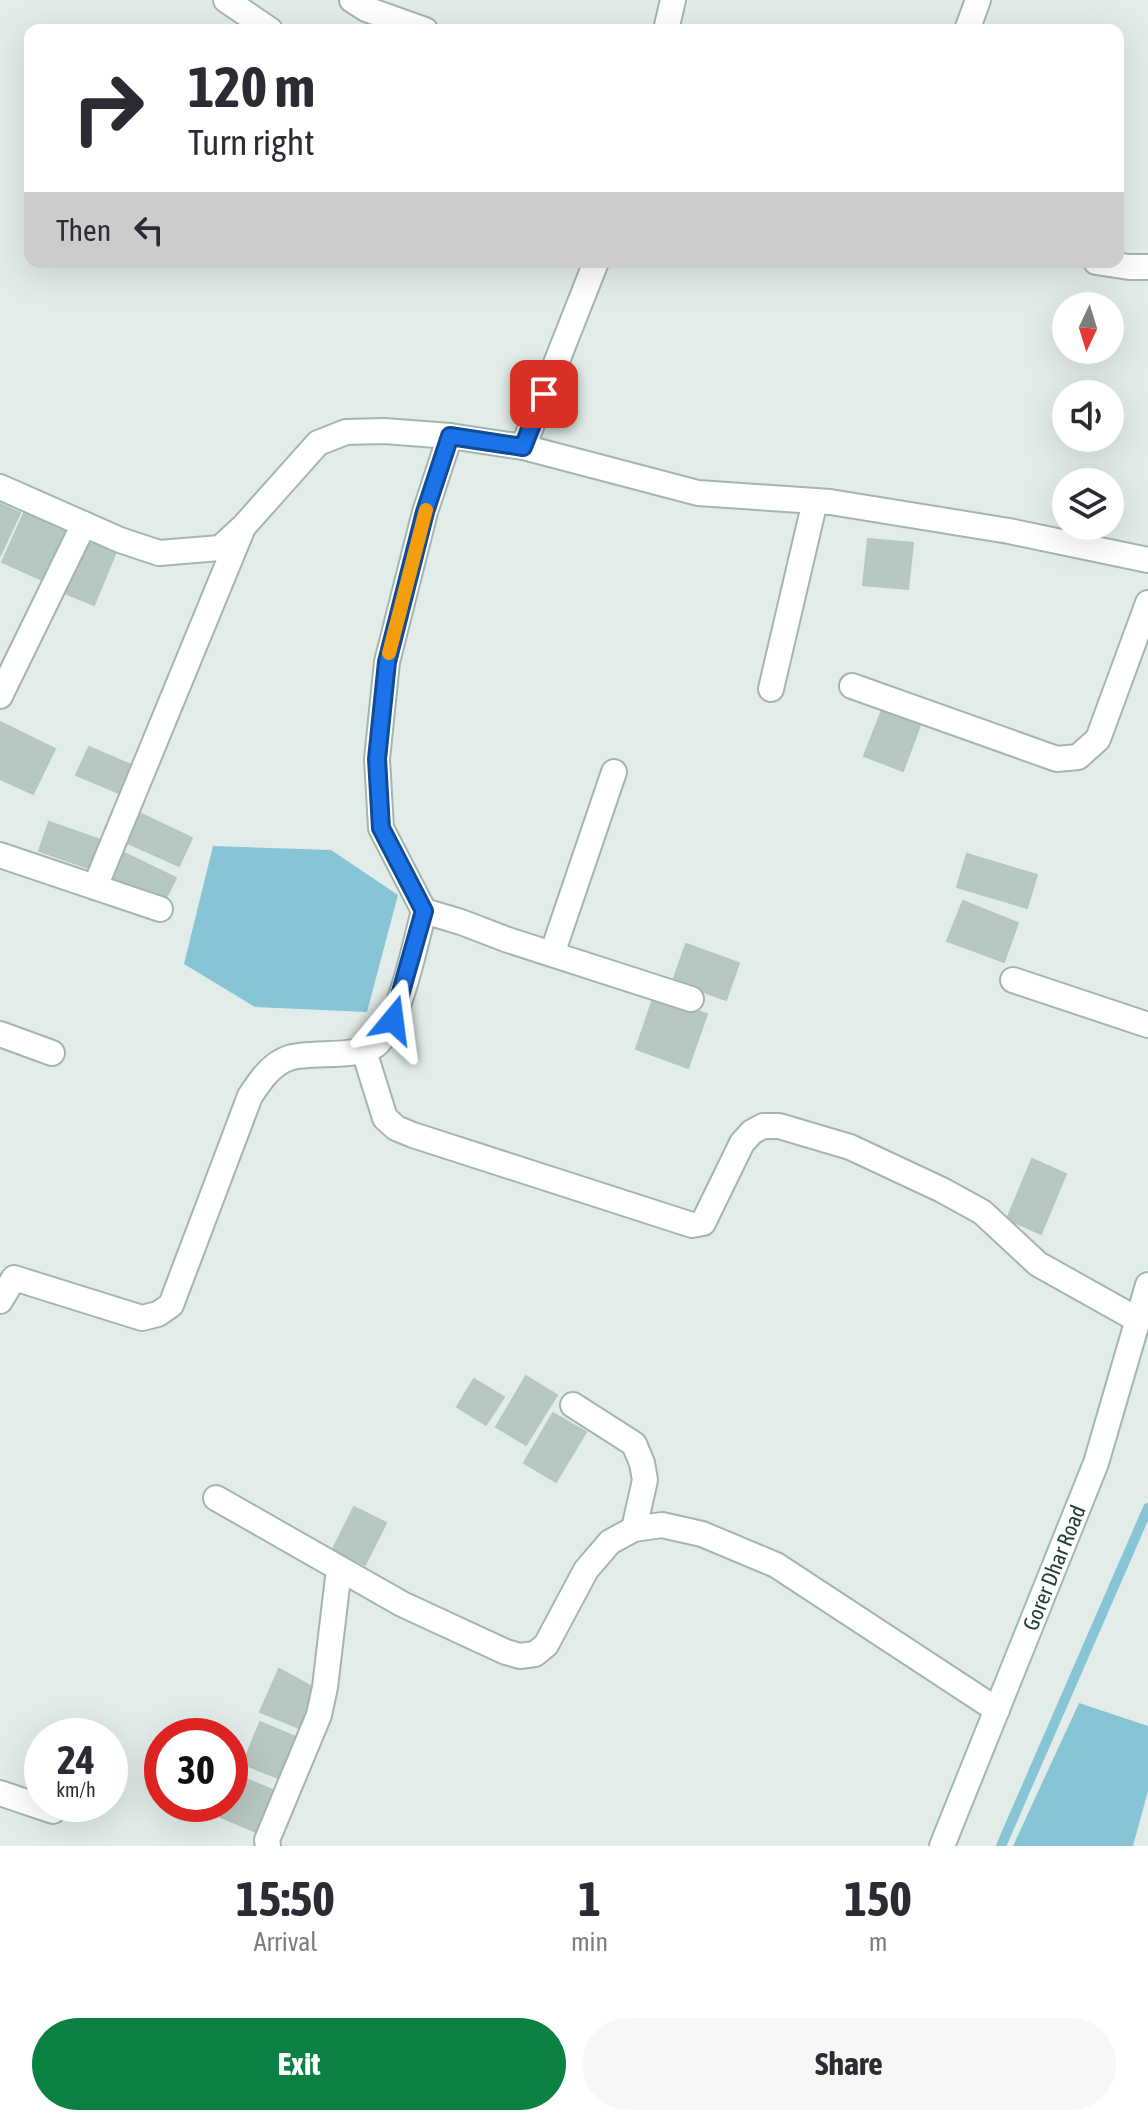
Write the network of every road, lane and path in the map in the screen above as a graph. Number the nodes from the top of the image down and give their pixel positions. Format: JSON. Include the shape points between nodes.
{"nodes":[{"id":1,"x":226,"y":0,"type":"edge"},
{"id":2,"x":352,"y":0,"type":"edge"},
{"id":3,"x":673,"y":0,"type":"edge"},
{"id":4,"x":978,"y":0,"type":"edge"},
{"id":5,"x":261,"y":24,"type":"edge"},
{"id":6,"x":408,"y":24,"type":"edge"},
{"id":7,"x":667,"y":24,"type":"edge"},
{"id":8,"x":969,"y":24,"type":"edge"},
{"id":9,"x":1124,"y":266,"type":"edge"},
{"id":10,"x":1148,"y":267,"type":"edge"},
{"id":11,"x":594,"y":268,"type":"edge"},
{"id":12,"x":450,"y":436,"type":"junction"},
{"id":13,"x":523,"y":447,"type":"junction"},
{"id":14,"x":0,"y":487,"type":"edge"},
{"id":15,"x":815,"y":501,"type":"junction"},
{"id":16,"x":84,"y":524,"type":"junction"},
{"id":17,"x":244,"y":526,"type":"junction"},
{"id":18,"x":1148,"y":560,"type":"edge"},
{"id":19,"x":1148,"y":603,"type":"edge"},
{"id":20,"x":852,"y":686,"type":"dead end"},
{"id":21,"x":771,"y":689,"type":"dead end"},
{"id":22,"x":0,"y":696,"type":"edge"},
{"id":23,"x":614,"y":772,"type":"dead end"},
{"id":24,"x":0,"y":855,"type":"edge"},
{"id":25,"x":95,"y":887,"type":"junction"},
{"id":26,"x":160,"y":909,"type":"dead end"},
{"id":27,"x":424,"y":911,"type":"junction"},
{"id":28,"x":552,"y":954,"type":"junction"},
{"id":29,"x":1013,"y":980,"type":"dead end"},
{"id":30,"x":691,"y":999,"type":"dead end"},
{"id":31,"x":1148,"y":1025,"type":"edge"},
{"id":32,"x":0,"y":1034,"type":"edge"},
{"id":33,"x":364,"y":1051,"type":"junction"},
{"id":34,"x":52,"y":1053,"type":"dead end"},
{"id":35,"x":7,"y":1276,"type":"edge"},
{"id":36,"x":1148,"y":1285,"type":"edge"},
{"id":37,"x":0,"y":1301,"type":"edge"},
{"id":38,"x":1138,"y":1320,"type":"junction"},
{"id":39,"x":573,"y":1405,"type":"dead end"},
{"id":40,"x":216,"y":1498,"type":"dead end"},
{"id":41,"x":634,"y":1529,"type":"junction"},
{"id":42,"x":339,"y":1569,"type":"junction"},
{"id":43,"x":997,"y":1710,"type":"junction"},
{"id":44,"x":0,"y":1793,"type":"edge"},
{"id":45,"x":24,"y":1801,"type":"edge"},
{"id":46,"x":268,"y":1846,"type":"edge"},
{"id":47,"x":942,"y":1846,"type":"edge"}],
"edges":[{"from":1,"to":5,"type":"street"},
{"from":2,"to":6,"type":"street"},
{"from":3,"to":7,"type":"street"},
{"from":4,"to":8,"type":"street"},
{"from":9,"to":10,"type":"street"},
{"from":11,"to":13,"type":"street"},
{"from":12,"to":13,"type":"street"},
{"from":12,"to":17,"type":"street","via":[[346,432],[318,443]]},
{"from":12,"to":27,"type":"street","via":[[387,662],[377,759],[381,828]]},
{"from":13,"to":15,"type":"street","via":[[698,493]]},
{"from":14,"to":16,"type":"street"},
{"from":15,"to":18,"type":"street","via":[[1009,531]]},
{"from":15,"to":21,"type":"street"},
{"from":16,"to":17,"type":"street","via":[[159,553],[220,548]]},
{"from":16,"to":22,"type":"street"},
{"from":17,"to":25,"type":"street"},
{"from":19,"to":20,"type":"street","via":[[1098,739],[1078,757],[1057,759]]},
{"from":23,"to":28,"type":"street"},
{"from":24,"to":25,"type":"street"},
{"from":25,"to":26,"type":"street"},
{"from":27,"to":28,"type":"street"},
{"from":27,"to":33,"type":"street","via":[[393,1020],[377,1045]]},
{"from":28,"to":30,"type":"street"},
{"from":29,"to":31,"type":"street"},
{"from":32,"to":34,"type":"street"},
{"from":33,"to":35,"type":"street","via":[[289,1058],[265,1073],[250,1096],[171,1305],[158,1314],[142,1318]]},
{"from":33,"to":38,"type":"street","via":[[385,1118],[396,1128],[692,1225],[703,1223],[742,1143],[763,1126],[850,1147],[982,1212],[1038,1264]]},
{"from":35,"to":37,"type":"street"},
{"from":36,"to":38,"type":"street","name":"Gorer Dhar Road"},
{"from":38,"to":43,"type":"street","name":"Gorer Dhar Road","via":[[1096,1463]]},
{"from":39,"to":41,"type":"street","via":[[634,1444],[645,1480]]},
{"from":40,"to":42,"type":"street"},
{"from":41,"to":42,"type":"street","via":[[610,1542],[586,1570],[546,1645],[535,1654],[506,1652]]},
{"from":41,"to":43,"type":"street","via":[[662,1525],[702,1534],[776,1565]]},
{"from":42,"to":46,"type":"street","via":[[319,1715]]},
{"from":43,"to":47,"type":"street","name":"Gorer Dhar Road"},
{"from":44,"to":45,"type":"street"}]}
